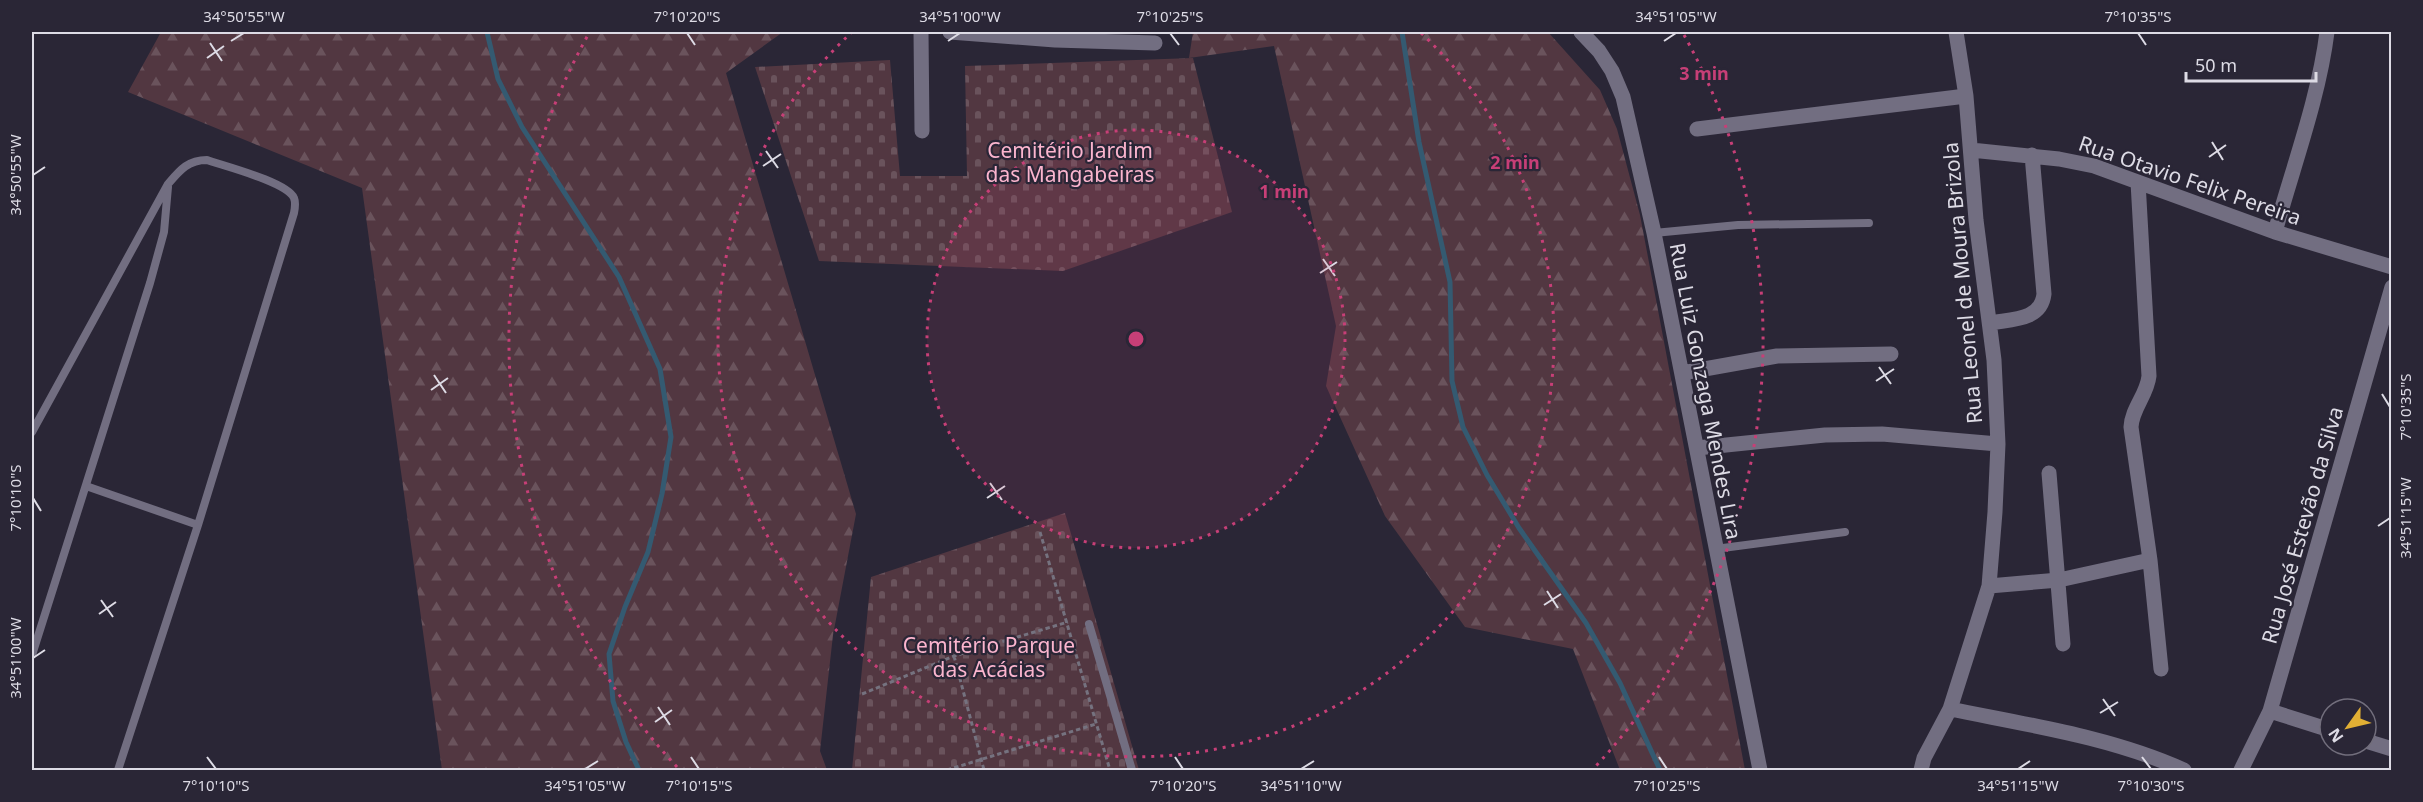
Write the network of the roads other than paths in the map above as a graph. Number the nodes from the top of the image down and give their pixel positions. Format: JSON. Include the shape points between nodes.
{"nodes":[{"id":1,"x":921,"y":32,"type":"edge"},
{"id":2,"x":950,"y":32,"type":"edge"},
{"id":3,"x":1581,"y":32,"type":"edge"},
{"id":4,"x":1956,"y":32,"type":"edge"},
{"id":5,"x":2327,"y":32,"type":"edge"},
{"id":6,"x":1055,"y":36,"type":"edge"},
{"id":7,"x":1155,"y":43,"type":"dead end"},
{"id":8,"x":1966,"y":96,"type":"junction"},
{"id":9,"x":1697,"y":129,"type":"dead end"},
{"id":10,"x":922,"y":131,"type":"dead end"},
{"id":11,"x":1971,"y":150,"type":"junction"},
{"id":12,"x":2032,"y":155,"type":"junction"},
{"id":13,"x":2138,"y":182,"type":"junction"},
{"id":14,"x":168,"y":184,"type":"junction"},
{"id":15,"x":1869,"y":223,"type":"dead end"},
{"id":16,"x":2275,"y":232,"type":"junction"},
{"id":17,"x":1654,"y":233,"type":"junction"},
{"id":18,"x":2391,"y":267,"type":"edge"},
{"id":19,"x":2391,"y":287,"type":"edge"},
{"id":20,"x":1990,"y":323,"type":"junction"},
{"id":21,"x":1892,"y":354,"type":"dead end"},
{"id":22,"x":1682,"y":373,"type":"junction"},
{"id":23,"x":32,"y":432,"type":"edge"},
{"id":24,"x":1998,"y":444,"type":"junction"},
{"id":25,"x":1697,"y":448,"type":"junction"},
{"id":26,"x":2049,"y":473,"type":"dead end"},
{"id":27,"x":86,"y":486,"type":"junction"},
{"id":28,"x":198,"y":525,"type":"junction"},
{"id":29,"x":1845,"y":532,"type":"dead end"},
{"id":30,"x":1715,"y":549,"type":"junction"},
{"id":31,"x":2150,"y":560,"type":"junction"},
{"id":32,"x":2059,"y":580,"type":"junction"},
{"id":33,"x":1989,"y":586,"type":"junction"},
{"id":34,"x":1089,"y":624,"type":"dead end"},
{"id":35,"x":2063,"y":644,"type":"dead end"},
{"id":36,"x":32,"y":656,"type":"edge"},
{"id":37,"x":2161,"y":669,"type":"dead end"},
{"id":38,"x":1950,"y":709,"type":"junction"},
{"id":39,"x":2270,"y":711,"type":"junction"},
{"id":40,"x":2318,"y":726,"type":"edge"},
{"id":41,"x":118,"y":771,"type":"edge"},
{"id":42,"x":1131,"y":771,"type":"edge"},
{"id":43,"x":1760,"y":771,"type":"edge"},
{"id":44,"x":1921,"y":771,"type":"edge"},
{"id":45,"x":2184,"y":771,"type":"edge"},
{"id":46,"x":2241,"y":771,"type":"edge"}],
"edges":[{"from":1,"to":10,"type":"street"},
{"from":2,"to":6,"type":"street"},
{"from":3,"to":17,"type":"street","name":"Rua Luiz Gonzaga Mendes Lira","via":[[1612,71],[1623,97]]},
{"from":4,"to":8,"type":"street","name":"Rua Leonel de Moura Brizola"},
{"from":5,"to":16,"type":"street","via":[[2314,96]]},
{"from":6,"to":7,"type":"street"},
{"from":8,"to":9,"type":"street"},
{"from":8,"to":11,"type":"street","name":"Rua Leonel de Moura Brizola"},
{"from":11,"to":12,"type":"street","name":"Rua Otavio Felix Pereira"},
{"from":11,"to":20,"type":"street","name":"Rua Leonel de Moura Brizola"},
{"from":12,"to":13,"type":"street","name":"Rua Otavio Felix Pereira","via":[[2094,166]]},
{"from":12,"to":20,"type":"street","via":[[2043,304],[2026,316]]},
{"from":13,"to":16,"type":"street","name":"Rua Otavio Felix Pereira"},
{"from":13,"to":31,"type":"street","via":[[2149,376],[2131,427]]},
{"from":14,"to":23,"type":"lane"},
{"from":14,"to":27,"type":"lane","via":[[164,232]]},
{"from":14,"to":28,"type":"lane","via":[[183,167],[207,160],[286,189],[296,206]]},
{"from":15,"to":17,"type":"lane","via":[[1738,225]]},
{"from":16,"to":18,"type":"street","name":"Rua Otavio Felix Pereira"},
{"from":17,"to":22,"type":"street","name":"Rua Luiz Gonzaga Mendes Lira"},
{"from":19,"to":39,"type":"street","name":"Rua José Estevão da Silva"},
{"from":20,"to":24,"type":"street","name":"Rua Leonel de Moura Brizola"},
{"from":21,"to":22,"type":"street","via":[[1777,356]]},
{"from":22,"to":25,"type":"street","name":"Rua Luiz Gonzaga Mendes Lira"},
{"from":24,"to":25,"type":"street","via":[[1882,434],[1825,435]]},
{"from":24,"to":33,"type":"street","name":"Rua Leonel de Moura Brizola"},
{"from":25,"to":30,"type":"street","name":"Rua Luiz Gonzaga Mendes Lira"},
{"from":26,"to":32,"type":"street"},
{"from":27,"to":28,"type":"lane"},
{"from":27,"to":36,"type":"lane"},
{"from":28,"to":41,"type":"lane"},
{"from":29,"to":30,"type":"lane"},
{"from":30,"to":43,"type":"street","name":"Rua Luiz Gonzaga Mendes Lira"},
{"from":31,"to":32,"type":"street"},
{"from":31,"to":37,"type":"street"},
{"from":32,"to":33,"type":"street"},
{"from":32,"to":35,"type":"street"},
{"from":33,"to":38,"type":"street","name":"Rua Leonel de Moura Brizola"},
{"from":34,"to":42,"type":"lane"},
{"from":38,"to":44,"type":"street","name":"Rua Leonel de Moura Brizola"},
{"from":38,"to":45,"type":"street","via":[[2132,750]]},
{"from":39,"to":40,"type":"street"},
{"from":39,"to":46,"type":"street","name":"Rua José Estevão da Silva"}]}
